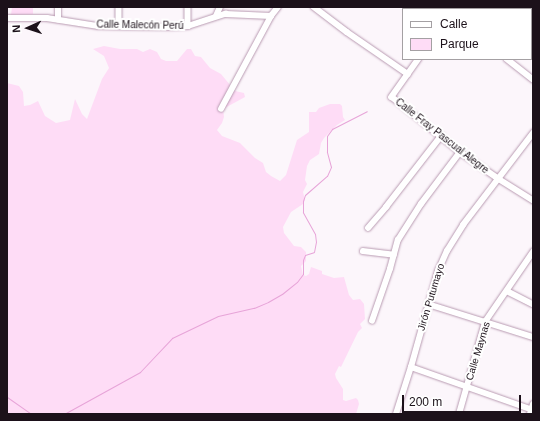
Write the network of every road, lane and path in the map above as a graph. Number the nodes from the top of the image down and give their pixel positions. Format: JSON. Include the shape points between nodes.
{"nodes":[{"id":1,"x":58,"y":7,"type":"edge"},
{"id":2,"x":119,"y":7,"type":"edge"},
{"id":3,"x":188,"y":7,"type":"edge"},
{"id":4,"x":220,"y":7,"type":"edge"},
{"id":5,"x":278,"y":7,"type":"edge"},
{"id":6,"x":314,"y":7,"type":"edge"},
{"id":7,"x":216,"y":16,"type":"junction"},
{"id":8,"x":271,"y":16,"type":"junction"},
{"id":9,"x":7,"y":18,"type":"edge"},
{"id":10,"x":58,"y":20,"type":"junction"},
{"id":11,"x":119,"y":25,"type":"junction"},
{"id":12,"x":188,"y":26,"type":"junction"},
{"id":13,"x":418,"y":60,"type":"edge"},
{"id":14,"x":508,"y":60,"type":"edge"},
{"id":15,"x":408,"y":74,"type":"junction"},
{"id":16,"x":533,"y":79,"type":"edge"},
{"id":17,"x":221,"y":109,"type":"dead end"},
{"id":18,"x":533,"y":133,"type":"edge"},
{"id":19,"x":441,"y":136,"type":"junction"},
{"id":20,"x":460,"y":152,"type":"junction"},
{"id":21,"x":499,"y":179,"type":"junction"},
{"id":22,"x":533,"y":200,"type":"edge"},
{"id":23,"x":368,"y":228,"type":"dead end"},
{"id":24,"x":363,"y":251,"type":"dead end"},
{"id":25,"x":533,"y":252,"type":"edge"},
{"id":26,"x":394,"y":255,"type":"junction"},
{"id":27,"x":506,"y":291,"type":"junction"},
{"id":28,"x":428,"y":304,"type":"junction"},
{"id":29,"x":533,"y":304,"type":"edge"},
{"id":30,"x":372,"y":321,"type":"dead end"},
{"id":31,"x":485,"y":322,"type":"junction"},
{"id":32,"x":533,"y":337,"type":"edge"},
{"id":33,"x":411,"y":367,"type":"junction"},
{"id":34,"x":467,"y":387,"type":"junction"},
{"id":35,"x":532,"y":409,"type":"edge"},
{"id":36,"x":396,"y":414,"type":"edge"},
{"id":37,"x":459,"y":414,"type":"edge"}],
"edges":[{"from":1,"to":10,"type":"street"},
{"from":2,"to":11,"type":"street"},
{"from":3,"to":12,"type":"street"},
{"from":4,"to":7,"type":"street"},
{"from":5,"to":8,"type":"street"},
{"from":6,"to":15,"type":"street"},
{"from":7,"to":8,"type":"street","name":"Calle Malecón Perú"},
{"from":7,"to":12,"type":"street","name":"Calle Malecón Perú"},
{"from":8,"to":17,"type":"street"},
{"from":9,"to":10,"type":"street","name":"Calle Malecón Perú"},
{"from":10,"to":11,"type":"street","name":"Calle Malecón Perú","via":[[98,26]]},
{"from":11,"to":12,"type":"street","name":"Calle Malecón Perú"},
{"from":13,"to":15,"type":"street"},
{"from":14,"to":16,"type":"street"},
{"from":15,"to":19,"type":"street","name":"Calle Fray Pascual Alegre","via":[[392,97]]},
{"from":18,"to":21,"type":"street","name":"Jirón Putumayo"},
{"from":19,"to":20,"type":"street","name":"Calle Fray Pascual Alegre"},
{"from":19,"to":23,"type":"street"},
{"from":20,"to":21,"type":"street","name":"Calle Fray Pascual Alegre"},
{"from":20,"to":26,"type":"street","via":[[420,204],[398,240]]},
{"from":21,"to":22,"type":"street","name":"Calle Fray Pascual Alegre"},
{"from":21,"to":28,"type":"street","name":"Jirón Putumayo","via":[[463,225],[447,251]]},
{"from":24,"to":26,"type":"street"},
{"from":25,"to":27,"type":"street","name":"Calle Maynas"},
{"from":26,"to":30,"type":"street"},
{"from":27,"to":29,"type":"street"},
{"from":27,"to":31,"type":"street","name":"Calle Maynas"},
{"from":28,"to":31,"type":"street"},
{"from":28,"to":33,"type":"street","name":"Jirón Putumayo"},
{"from":31,"to":32,"type":"street"},
{"from":31,"to":34,"type":"street","name":"Calle Maynas"},
{"from":33,"to":34,"type":"street"},
{"from":33,"to":36,"type":"street","name":"Jirón Putumayo"},
{"from":34,"to":35,"type":"street"},
{"from":34,"to":37,"type":"street","name":"Calle Maynas"}]}
